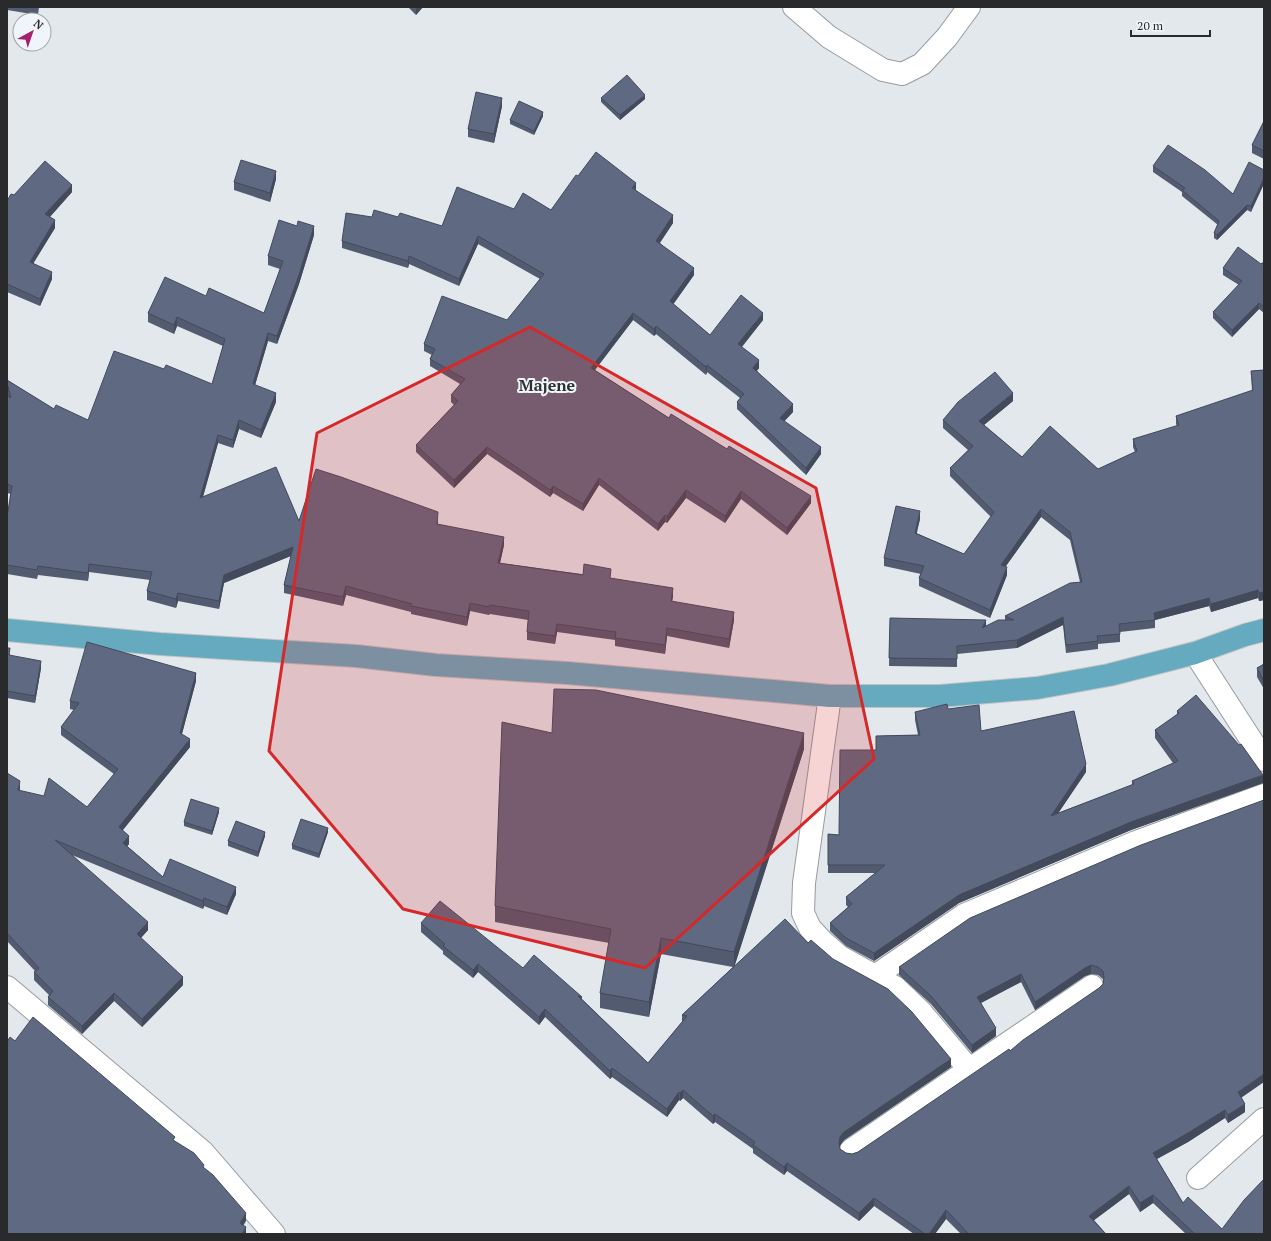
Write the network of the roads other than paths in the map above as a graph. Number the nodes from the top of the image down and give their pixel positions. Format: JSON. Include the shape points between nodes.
{"nodes":[{"id":1,"x":794,"y":7,"type":"edge"},
{"id":2,"x":969,"y":7,"type":"edge"},
{"id":3,"x":7,"y":630,"type":"edge"},
{"id":4,"x":1264,"y":630,"type":"edge"},
{"id":5,"x":1194,"y":653,"type":"junction"},
{"id":6,"x":830,"y":696,"type":"junction"},
{"id":7,"x":1264,"y":760,"type":"edge"},
{"id":8,"x":1264,"y":795,"type":"edge"},
{"id":9,"x":875,"y":976,"type":"junction"},
{"id":10,"x":1092,"y":986,"type":"dead end"},
{"id":11,"x":7,"y":987,"type":"edge"},
{"id":12,"x":969,"y":1069,"type":"junction"},
{"id":13,"x":1264,"y":1119,"type":"edge"},
{"id":14,"x":851,"y":1150,"type":"dead end"},
{"id":15,"x":1198,"y":1178,"type":"dead end"},
{"id":16,"x":271,"y":1233,"type":"edge"}],
"edges":[{"from":1,"to":2,"type":"street","via":[[830,37],[883,70],[902,74],[922,64],[947,37]]},
{"from":3,"to":6,"type":"highway","via":[[168,645],[356,656],[436,665],[567,673]]},
{"from":4,"to":5,"type":"highway"},
{"from":5,"to":6,"type":"highway","via":[[1109,675],[1037,688],[940,696]]},
{"from":5,"to":7,"type":"street"},
{"from":6,"to":9,"type":"street","via":[[804,883],[803,912],[810,928],[822,942],[839,956]]},
{"from":8,"to":9,"type":"street","via":[[1136,842],[964,915]]},
{"from":9,"to":12,"type":"street","via":[[895,987]]},
{"from":10,"to":12,"type":"street"},
{"from":11,"to":16,"type":"street","via":[[203,1152]]},
{"from":12,"to":14,"type":"street"},
{"from":13,"to":15,"type":"street"}]}
